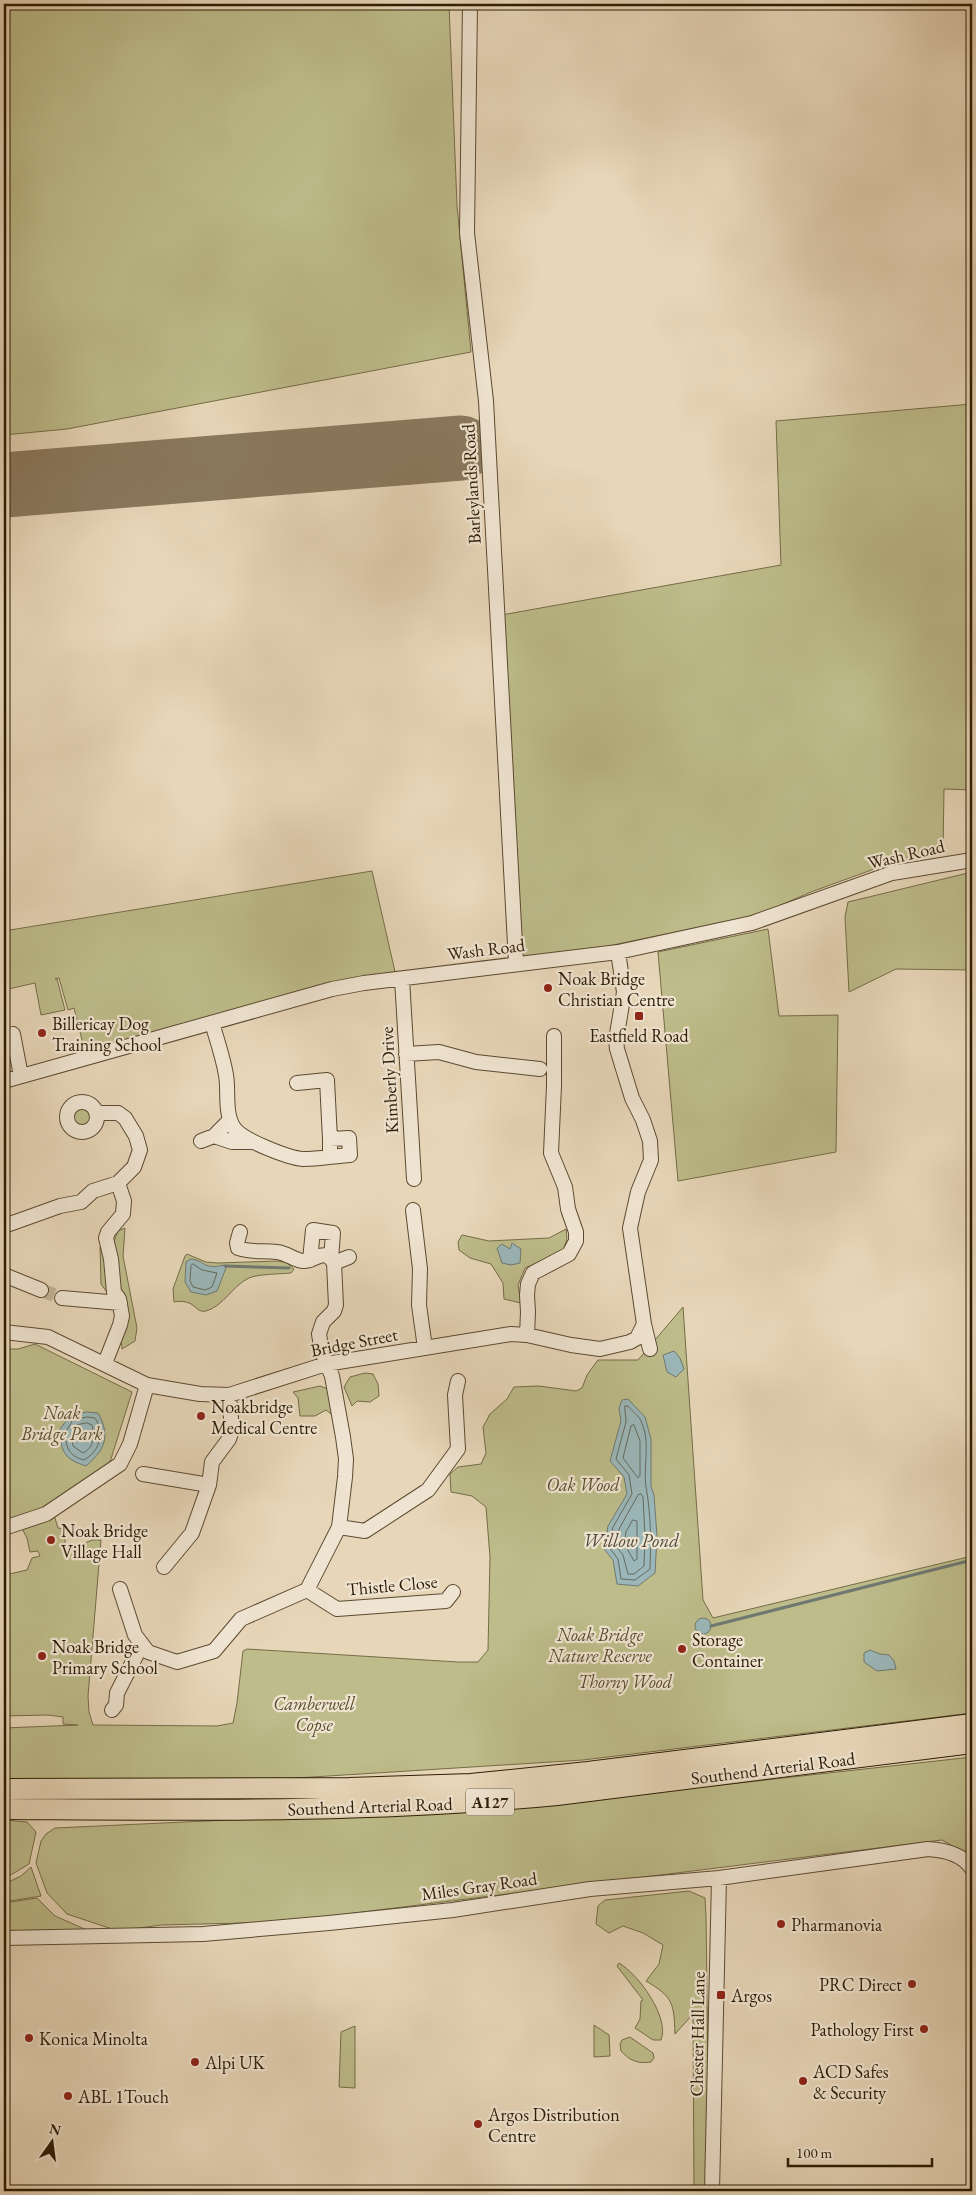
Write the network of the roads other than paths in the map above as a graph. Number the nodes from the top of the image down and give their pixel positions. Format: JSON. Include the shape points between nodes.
{"nodes":[{"id":1,"x":470,"y":4,"type":"edge"},
{"id":2,"x":972,"y":860,"type":"edge"},
{"id":3,"x":618,"y":952,"type":"junction"},
{"id":4,"x":516,"y":964,"type":"junction"},
{"id":5,"x":402,"y":978,"type":"junction"},
{"id":6,"x":212,"y":1023,"type":"junction"},
{"id":7,"x":13,"y":1034,"type":"dead end"},
{"id":8,"x":554,"y":1036,"type":"dead end"},
{"id":9,"x":406,"y":1054,"type":"junction"},
{"id":10,"x":540,"y":1069,"type":"dead end"},
{"id":11,"x":21,"y":1076,"type":"junction"},
{"id":12,"x":4,"y":1081,"type":"edge"},
{"id":13,"x":297,"y":1083,"type":"dead end"},
{"id":14,"x":96,"y":1113,"type":"dead end"},
{"id":15,"x":230,"y":1120,"type":"junction"},
{"id":16,"x":330,"y":1139,"type":"junction"},
{"id":17,"x":254,"y":1142,"type":"junction"},
{"id":18,"x":330,"y":1156,"type":"junction"},
{"id":19,"x":414,"y":1179,"type":"dead end"},
{"id":20,"x":118,"y":1183,"type":"junction"},
{"id":21,"x":413,"y":1210,"type":"dead end"},
{"id":22,"x":4,"y":1226,"type":"edge"},
{"id":23,"x":240,"y":1232,"type":"dead end"},
{"id":24,"x":349,"y":1257,"type":"dead end"},
{"id":25,"x":310,"y":1260,"type":"junction"},
{"id":26,"x":332,"y":1261,"type":"junction"},
{"id":27,"x":4,"y":1275,"type":"edge"},
{"id":28,"x":41,"y":1290,"type":"tunnel mouth"},
{"id":29,"x":62,"y":1298,"type":"tunnel mouth"},
{"id":30,"x":120,"y":1303,"type":"junction"},
{"id":31,"x":643,"y":1319,"type":"junction"},
{"id":32,"x":4,"y":1332,"type":"edge"},
{"id":33,"x":526,"y":1335,"type":"junction"},
{"id":34,"x":425,"y":1348,"type":"junction"},
{"id":35,"x":650,"y":1349,"type":"dead end"},
{"id":36,"x":104,"y":1363,"type":"junction"},
{"id":37,"x":326,"y":1364,"type":"junction"},
{"id":38,"x":458,"y":1381,"type":"dead end"},
{"id":39,"x":147,"y":1385,"type":"junction"},
{"id":40,"x":229,"y":1395,"type":"junction"},
{"id":41,"x":143,"y":1474,"type":"dead end"},
{"id":42,"x":209,"y":1485,"type":"junction"},
{"id":43,"x":339,"y":1527,"type":"junction"},
{"id":44,"x":4,"y":1528,"type":"edge"},
{"id":45,"x":164,"y":1567,"type":"dead end"},
{"id":46,"x":120,"y":1590,"type":"dead end"},
{"id":47,"x":307,"y":1590,"type":"junction"},
{"id":48,"x":453,"y":1592,"type":"dead end"},
{"id":49,"x":142,"y":1644,"type":"junction"},
{"id":50,"x":112,"y":1710,"type":"dead end"},
{"id":51,"x":972,"y":1724,"type":"edge"},
{"id":52,"x":972,"y":1743,"type":"edge"},
{"id":53,"x":4,"y":1789,"type":"edge"},
{"id":54,"x":4,"y":1809,"type":"edge"},
{"id":55,"x":972,"y":1869,"type":"edge"},
{"id":56,"x":719,"y":1878,"type":"junction"},
{"id":57,"x":4,"y":1938,"type":"edge"},
{"id":58,"x":712,"y":2191,"type":"edge"}],
"edges":[{"from":1,"to":4,"type":"street","name":"Barleylands Road","via":[[467,233],[486,400]]},
{"from":2,"to":3,"type":"street","name":"Wash Road","via":[[892,873],[752,923]]},
{"from":3,"to":4,"type":"street","name":"Wash Road"},
{"from":3,"to":31,"type":"street","via":[[624,992],[617,1049],[650,1142],[651,1160],[638,1192],[630,1228]]},
{"from":4,"to":5,"type":"street","name":"Wash Road"},
{"from":5,"to":6,"type":"street","name":"Wash Road","via":[[332,989]]},
{"from":5,"to":9,"type":"street","name":"Kimberly Drive"},
{"from":6,"to":11,"type":"street","name":"Wash Road"},
{"from":6,"to":15,"type":"street","via":[[226,1075]]},
{"from":7,"to":11,"type":"street"},
{"from":8,"to":33,"type":"street","via":[[551,1153],[565,1187],[576,1241],[570,1254],[533,1273],[528,1284]]},
{"from":9,"to":10,"type":"street","via":[[461,1053],[476,1062]]},
{"from":9,"to":19,"type":"street","name":"Kimberly Drive"},
{"from":11,"to":12,"type":"street","name":"Wash Road"},
{"from":13,"to":16,"type":"street","via":[[327,1080]]},
{"from":14,"to":20,"type":"street","via":[[118,1114],[125,1118],[136,1136],[140,1150],[134,1167]]},
{"from":15,"to":17,"type":"street","via":[[234,1129]]},
{"from":15,"to":17,"type":"street","via":[[208,1138]]},
{"from":16,"to":18,"type":"street"},
{"from":16,"to":18,"type":"street","via":[[349,1138],[350,1155]]},
{"from":17,"to":18,"type":"street","via":[[289,1157]]},
{"from":20,"to":22,"type":"street","via":[[93,1191],[81,1202]]},
{"from":20,"to":30,"type":"street","via":[[123,1214],[106,1238],[114,1292]]},
{"from":21,"to":34,"type":"street"},
{"from":23,"to":25,"type":"street","via":[[238,1248]]},
{"from":24,"to":26,"type":"street"},
{"from":25,"to":26,"type":"street","via":[[323,1255]]},
{"from":25,"to":26,"type":"street","via":[[313,1230],[333,1233]]},
{"from":26,"to":37,"type":"street","via":[[336,1305],[323,1322],[319,1334]]},
{"from":27,"to":28,"type":"street"},
{"from":29,"to":30,"type":"street"},
{"from":30,"to":36,"type":"street","via":[[120,1325]]},
{"from":31,"to":33,"type":"street","name":"Bridge Street","via":[[637,1338],[600,1349]]},
{"from":31,"to":35,"type":"street"},
{"from":32,"to":36,"type":"street","name":"Bridge Street","via":[[48,1337]]},
{"from":33,"to":34,"type":"street","name":"Bridge Street","via":[[511,1334]]},
{"from":34,"to":37,"type":"street","name":"Bridge Street"},
{"from":36,"to":39,"type":"street","name":"Bridge Street"},
{"from":37,"to":40,"type":"street","name":"Bridge Street"},
{"from":37,"to":43,"type":"street","via":[[332,1376],[346,1459]]},
{"from":38,"to":43,"type":"street","via":[[454,1395],[458,1449],[428,1490],[365,1530]]},
{"from":39,"to":40,"type":"street","name":"Bridge Street","via":[[200,1394]]},
{"from":39,"to":44,"type":"street","via":[[130,1444],[120,1464],[46,1514]]},
{"from":40,"to":42,"type":"street","via":[[232,1430],[212,1462]]},
{"from":41,"to":42,"type":"street"},
{"from":42,"to":45,"type":"street","via":[[192,1533]]},
{"from":43,"to":47,"type":"street"},
{"from":46,"to":49,"type":"street","via":[[135,1635]]},
{"from":47,"to":48,"type":"street","name":"Thistle Close","via":[[338,1609],[446,1601]]},
{"from":47,"to":49,"type":"street","via":[[241,1619],[214,1651],[177,1662],[148,1652]]},
{"from":49,"to":50,"type":"street"},
{"from":51,"to":53,"type":"highway","name":"Southend Arterial Road","number":"A127","via":[[471,1784],[339,1788]]},
{"from":52,"to":54,"type":"highway","name":"Southend Arterial Road","number":"A127","via":[[493,1802],[257,1810]]},
{"from":55,"to":56,"type":"street","name":"Miles Gray Road","via":[[957,1855],[928,1849]]},
{"from":56,"to":57,"type":"street","name":"Miles Gray Road","via":[[590,1889],[453,1910],[203,1934]]},
{"from":56,"to":58,"type":"street","name":"Chester Hall Lane"}]}
